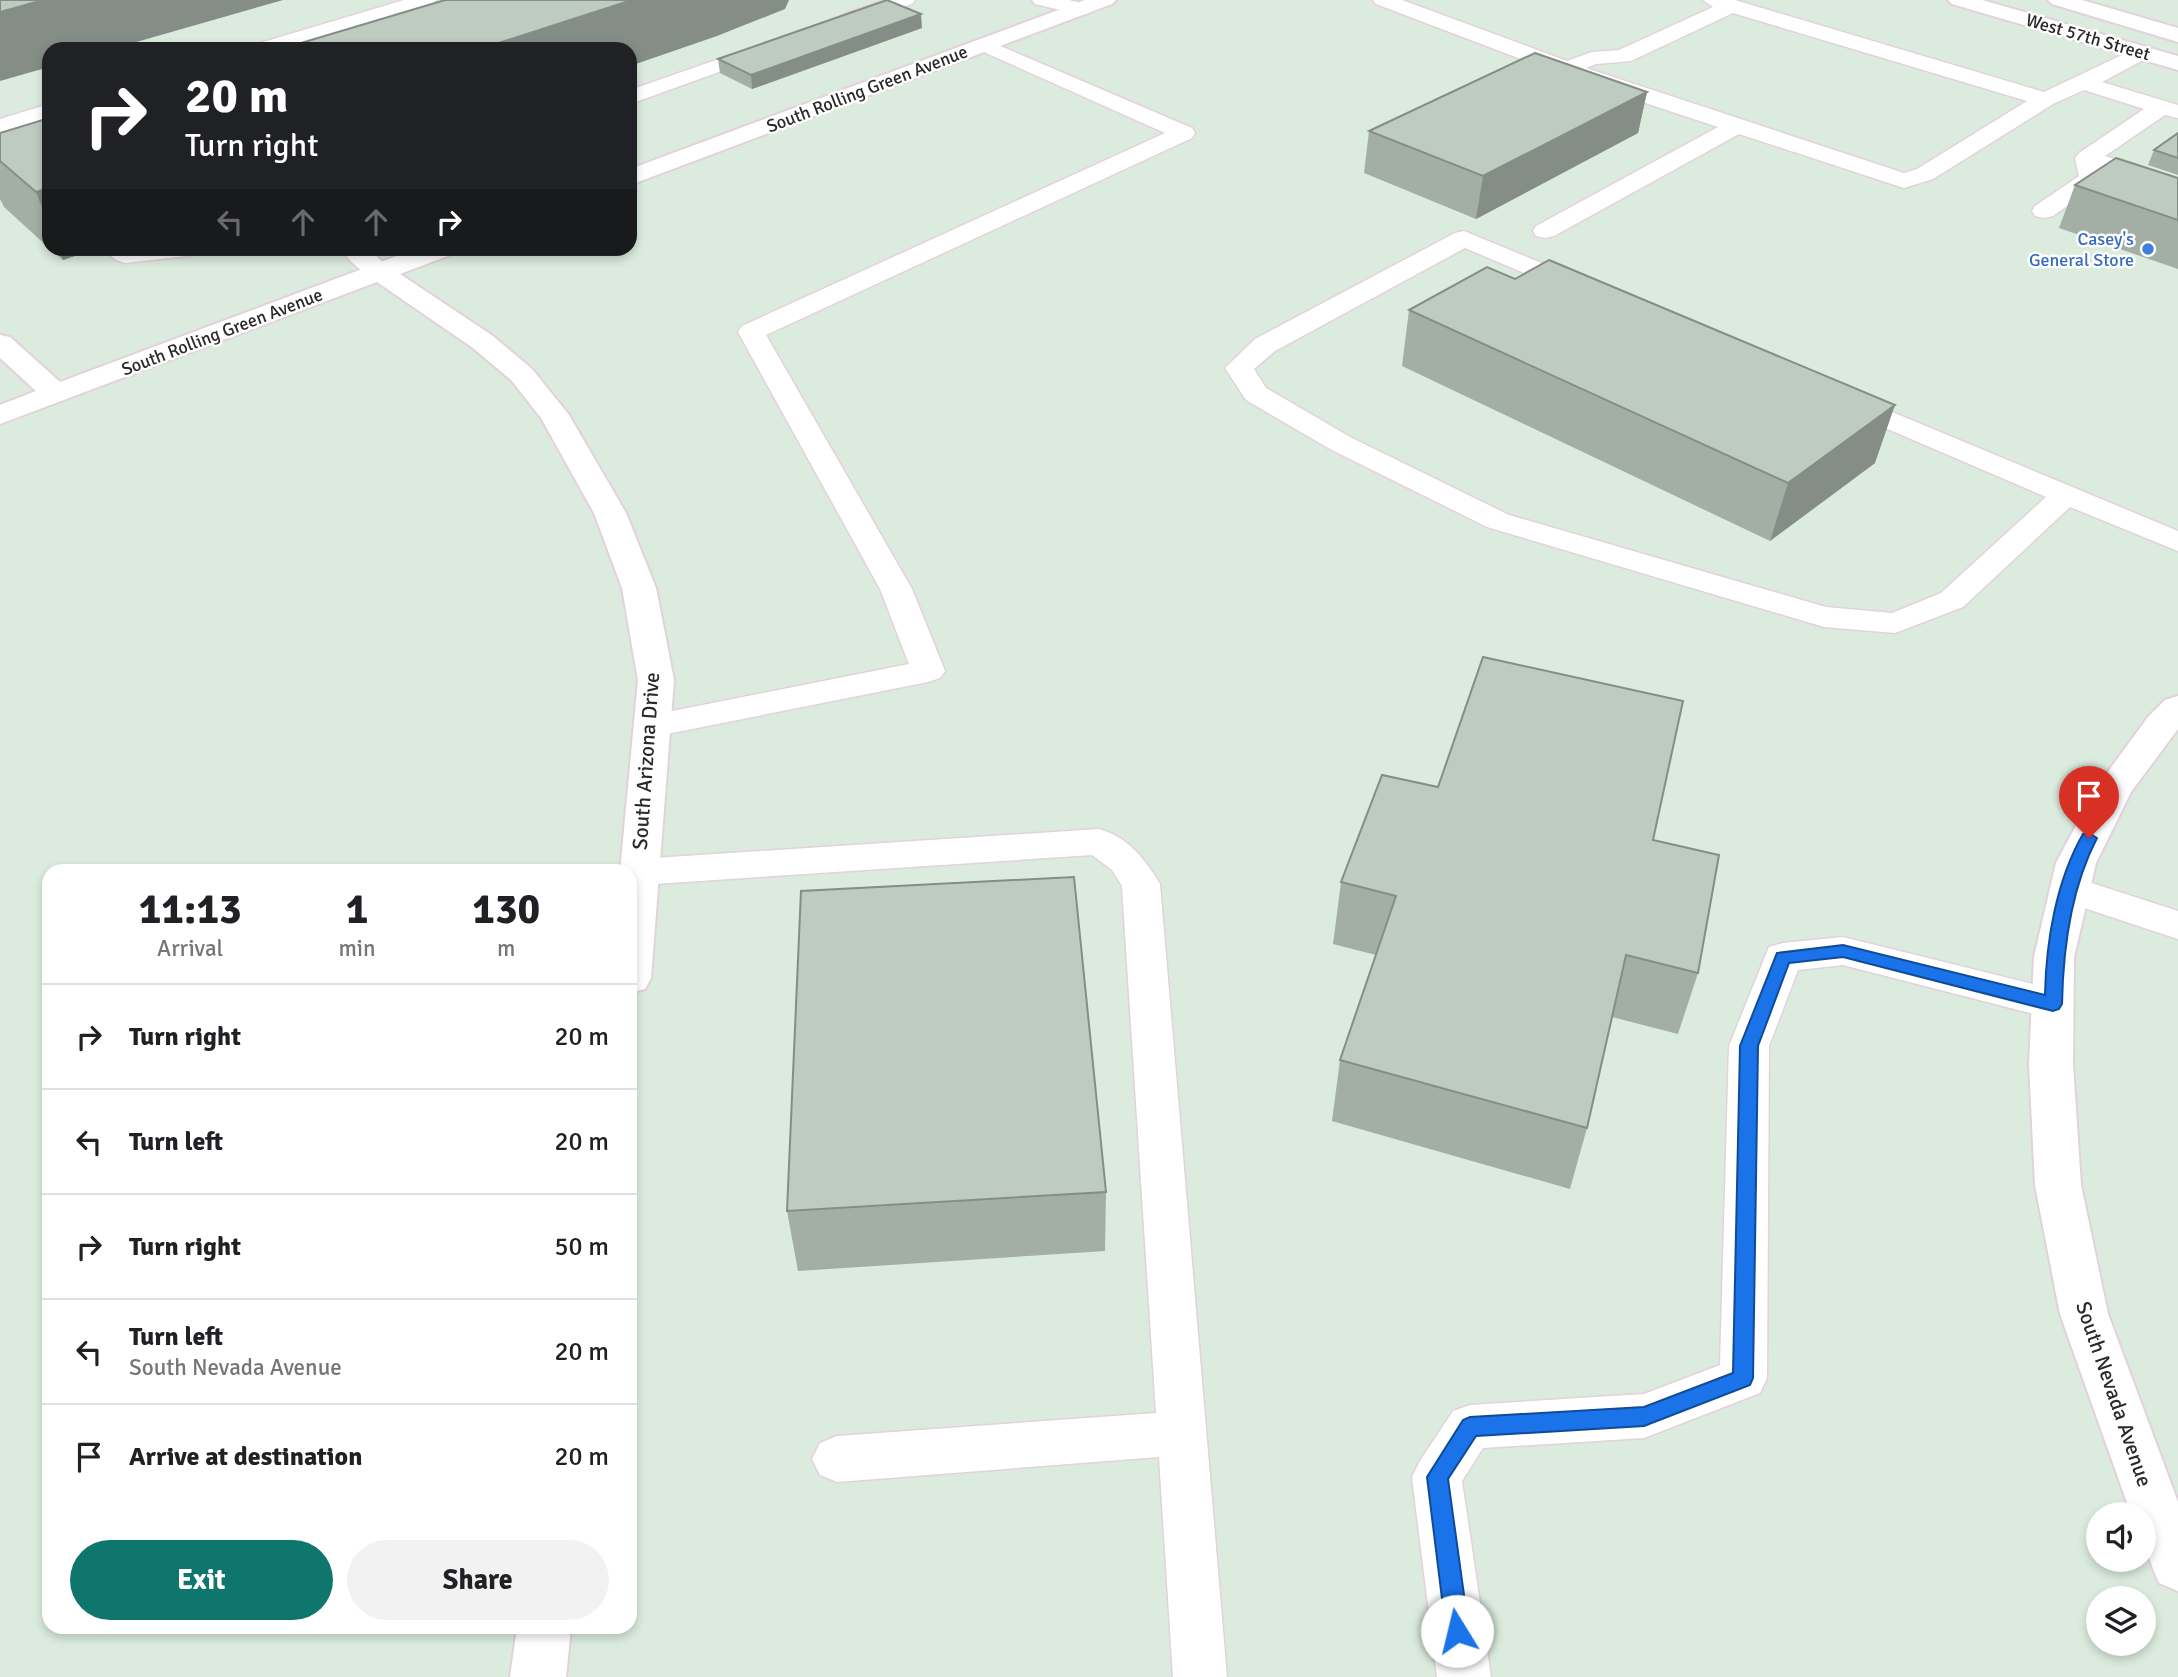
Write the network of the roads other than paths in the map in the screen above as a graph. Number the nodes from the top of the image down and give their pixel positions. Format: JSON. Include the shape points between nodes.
{"nodes":[{"id":1,"x":426,"y":0,"type":"edge"},
{"id":2,"x":905,"y":0,"type":"edge"},
{"id":3,"x":1042,"y":0,"type":"edge"},
{"id":4,"x":1105,"y":0,"type":"edge"},
{"id":5,"x":1383,"y":0,"type":"edge"},
{"id":6,"x":1699,"y":0,"type":"edge"},
{"id":7,"x":1959,"y":0,"type":"edge"},
{"id":8,"x":2059,"y":0,"type":"edge"},
{"id":9,"x":1722,"y":3,"type":"edge"},
{"id":10,"x":1082,"y":9,"type":"junction"},
{"id":11,"x":826,"y":28,"type":"edge"},
{"id":12,"x":2178,"y":35,"type":"edge"},
{"id":13,"x":787,"y":41,"type":"edge"},
{"id":14,"x":284,"y":42,"type":"edge"},
{"id":15,"x":984,"y":45,"type":"junction"},
{"id":16,"x":2140,"y":52,"type":"junction"},
{"id":17,"x":1592,"y":58,"type":"junction"},
{"id":18,"x":2178,"y":63,"type":"edge"},
{"id":19,"x":1567,"y":69,"type":"junction"},
{"id":20,"x":2083,"y":83,"type":"junction"},
{"id":21,"x":637,"y":95,"type":"edge"},
{"id":22,"x":2045,"y":99,"type":"junction"},
{"id":23,"x":2170,"y":110,"type":"edge"},
{"id":24,"x":42,"y":113,"type":"edge"},
{"id":25,"x":0,"y":126,"type":"edge"},
{"id":26,"x":1737,"y":126,"type":"junction"},
{"id":27,"x":2087,"y":158,"type":"junction"},
{"id":28,"x":637,"y":175,"type":"edge"},
{"id":29,"x":2174,"y":182,"type":"edge"},
{"id":30,"x":2044,"y":211,"type":"dead end"},
{"id":31,"x":1545,"y":231,"type":"dead end"},
{"id":32,"x":361,"y":256,"type":"edge"},
{"id":33,"x":423,"y":256,"type":"edge"},
{"id":34,"x":380,"y":272,"type":"junction"},
{"id":35,"x":1605,"y":298,"type":"edge"},
{"id":36,"x":0,"y":343,"type":"edge"},
{"id":37,"x":1822,"y":391,"type":"edge"},
{"id":38,"x":56,"y":394,"type":"junction"},
{"id":39,"x":0,"y":415,"type":"edge"},
{"id":40,"x":2066,"y":494,"type":"junction"},
{"id":41,"x":2178,"y":542,"type":"edge"},
{"id":42,"x":2178,"y":708,"type":"edge"},
{"id":43,"x":652,"y":726,"type":"junction"},
{"id":44,"x":639,"y":872,"type":"junction"},
{"id":45,"x":2070,"y":889,"type":"junction"},
{"id":46,"x":637,"y":896,"type":"edge"},
{"id":47,"x":2178,"y":925,"type":"edge"},
{"id":48,"x":2053,"y":1004,"type":"junction"},
{"id":49,"x":1182,"y":1433,"type":"junction"},
{"id":50,"x":837,"y":1459,"type":"dead end"},
{"id":51,"x":2178,"y":1565,"type":"edge"},
{"id":52,"x":543,"y":1634,"type":"edge"},
{"id":53,"x":538,"y":1677,"type":"edge"},
{"id":54,"x":1200,"y":1677,"type":"edge"},
{"id":55,"x":1464,"y":1677,"type":"edge"}],
"edges":[{"from":1,"to":14,"type":"lane"},
{"from":2,"to":11,"type":"lane"},
{"from":3,"to":10,"type":"lane"},
{"from":4,"to":10,"type":"street","name":"South Rolling Green Avenue"},
{"from":5,"to":19,"type":"lane"},
{"from":6,"to":17,"type":"lane","via":[[1598,47]]},
{"from":7,"to":16,"type":"street","name":"West 57th Street"},
{"from":8,"to":12,"type":"street","name":"West 57th Street"},
{"from":9,"to":17,"type":"lane","via":[[1623,56]]},
{"from":9,"to":22,"type":"lane"},
{"from":10,"to":15,"type":"street","name":"South Rolling Green Avenue"},
{"from":13,"to":21,"type":"lane"},
{"from":15,"to":28,"type":"street","name":"South Rolling Green Avenue"},
{"from":15,"to":43,"type":"lane","via":[[1184,133],[751,332],[896,589],[928,671]]},
{"from":16,"to":18,"type":"street","name":"West 57th Street"},
{"from":16,"to":20,"type":"lane"},
{"from":17,"to":19,"type":"lane"},
{"from":19,"to":26,"type":"lane"},
{"from":20,"to":22,"type":"lane"},
{"from":20,"to":23,"type":"lane"},
{"from":22,"to":26,"type":"lane","via":[[1925,174],[1903,181]]},
{"from":23,"to":27,"type":"lane"},
{"from":24,"to":25,"type":"lane"},
{"from":26,"to":31,"type":"lane"},
{"from":27,"to":29,"type":"lane"},
{"from":27,"to":30,"type":"lane","via":[[2091,178]]},
{"from":32,"to":34,"type":"lane"},
{"from":33,"to":34,"type":"street","name":"South Rolling Green Avenue"},
{"from":34,"to":38,"type":"street","name":"South Rolling Green Avenue"},
{"from":34,"to":43,"type":"street","name":"South Arizona Drive","via":[[483,342],[522,376],[554,415],[610,513],[639,588],[656,680]]},
{"from":35,"to":40,"type":"lane","via":[[1464,238],[1265,345],[1239,368],[1256,394],[1339,443],[1498,521],[1824,617],[1895,623],[1952,600]]},
{"from":36,"to":38,"type":"street"},
{"from":37,"to":40,"type":"lane"},
{"from":38,"to":39,"type":"street","name":"South Rolling Green Avenue"},
{"from":40,"to":41,"type":"lane"},
{"from":42,"to":45,"type":"street","name":"South Nevada Avenue","via":[[2115,789],[2076,863]]},
{"from":43,"to":44,"type":"street","name":"South Arizona Drive"},
{"from":44,"to":46,"type":"street","name":"South Arizona Drive"},
{"from":44,"to":49,"type":"lane","via":[[1099,842],[1125,861],[1141,884]]},
{"from":45,"to":47,"type":"lane"},
{"from":45,"to":48,"type":"street","name":"South Nevada Avenue","via":[[2054,957]]},
{"from":48,"to":51,"type":"street","name":"South Nevada Avenue","via":[[2058,1185],[2084,1314]]},
{"from":48,"to":55,"type":"lane","via":[[1843,951],[1783,957],[1749,1046],[1743,1378],[1644,1416],[1470,1427],[1437,1477]]},
{"from":49,"to":50,"type":"lane"},
{"from":49,"to":54,"type":"lane"},
{"from":52,"to":53,"type":"street"}]}
